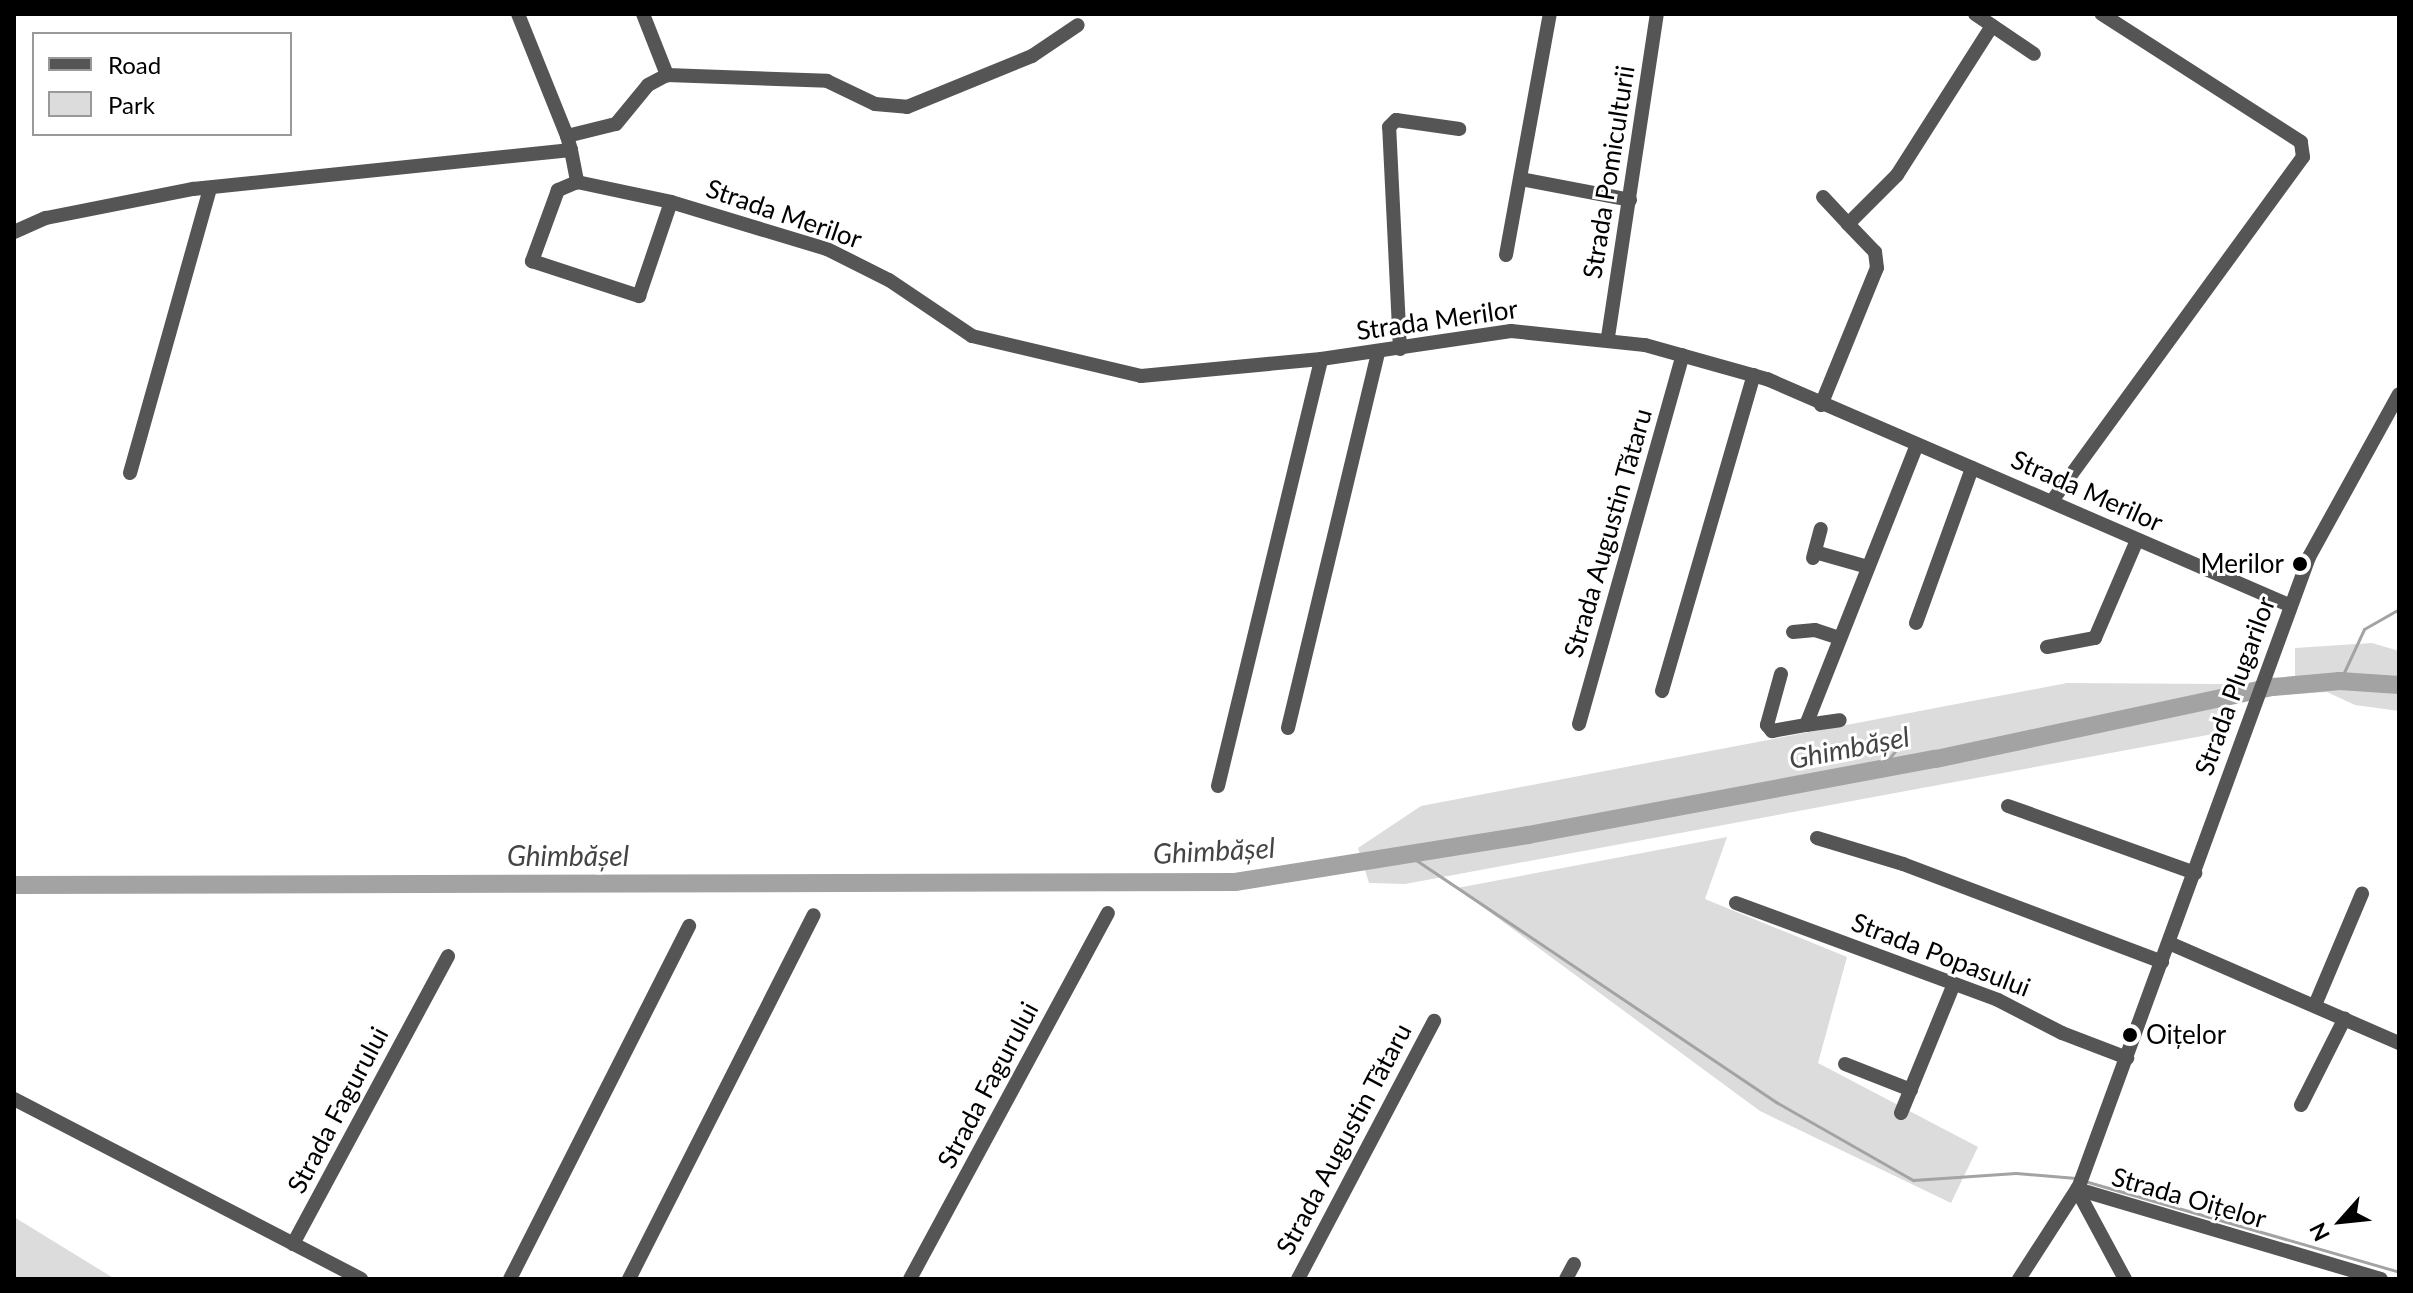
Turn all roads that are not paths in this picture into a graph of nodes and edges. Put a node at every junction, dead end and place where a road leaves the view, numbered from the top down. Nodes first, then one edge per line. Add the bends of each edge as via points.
1 (518, 14) edge
2 (643, 14) edge
3 (1550, 14) edge
4 (1657, 14) edge
5 (1975, 14) edge
6 (2102, 14) edge
7 (1078, 25) dead end
8 (1992, 26) junction
9 (2034, 54) dead end
10 (667, 75) junction
11 (1459, 129) dead end
12 (569, 143) junction
13 (1521, 179) junction
14 (577, 182) junction
15 (210, 188) junction
16 (1823, 197) dead end
17 (1630, 200) junction
18 (671, 202) junction
19 (1848, 224) junction
20 (14, 232) edge
21 (1506, 255) dead end
22 (1608, 337) junction
23 (1400, 349) junction
24 (1378, 352) junction
25 (1683, 355) junction
26 (1321, 359) junction
27 (1754, 375) junction
28 (2399, 394) edge
29 (1821, 405) junction
30 (1917, 445) junction
31 (1972, 468) junction
32 (130, 473) dead end
33 (2052, 501) junction
34 (1821, 529) dead end
35 (2137, 540) junction
36 (1868, 567) junction
37 (2289, 605) junction
38 (1916, 623) dead end
39 (1793, 632) dead end
40 (1840, 638) junction
41 (2047, 647) dead end
42 (1781, 674) dead end
43 (1662, 691) dead end
44 (1840, 720) dead end
45 (1579, 724) dead end
46 (1806, 725) junction
47 (1288, 728) dead end
48 (1218, 786) dead end
49 (2008, 806) dead end
50 (1817, 838) dead end
51 (2195, 873) junction
52 (2362, 894) dead end
53 (1736, 903) dead end
54 (1108, 913) dead end
55 (814, 915) dead end
56 (689, 926) dead end
57 (2169, 943) junction
58 (448, 956) dead end
59 (2162, 962) junction
60 (1954, 984) junction
61 (2315, 1005) junction
62 (2345, 1018) junction
63 (1434, 1021) dead end
64 (2399, 1043) edge
65 (2127, 1058) junction
66 (1845, 1064) dead end
67 (1911, 1090) junction
68 (14, 1099) edge
69 (2301, 1105) dead end
70 (1901, 1113) dead end
71 (2078, 1188) junction
72 (293, 1244) junction
73 (1574, 1264) dead end
74 (361, 1279) edge
75 (510, 1279) edge
76 (629, 1279) edge
77 (910, 1279) edge
78 (1298, 1279) edge
79 (1566, 1279) edge
80 (2019, 1279) edge
81 (2125, 1279) edge
82 (2381, 1279) edge

1 - 12 street
2 - 10 street
3 - 13 street
4 - 17 street, Strada Pomiculturii
5 - 8 street
6 - 33 street via 2301,142 2303,157
7 - 10 street via 1032,56 907,107 875,104 827,81
8 - 9 street
8 - 19 street via 1897,175
10 - 12 street via 648,85 616,124
11 - 23 street via 1396,120 1389,127
12 - 14 street
12 - 15 street
13 - 17 street
13 - 21 street
14 - 18 street, Strada Merilor
14 - 18 street, Strada Merilor via 558,190 530,259 639,296
15 - 20 street via 46,218
15 - 32 street
16 - 19 street
17 - 22 street, Strada Pomiculturii
18 - 26 street, Strada Merilor via 827,249 889,280 981,339 1150,377
19 - 29 street via 1875,252 1877,268
22 - 23 street, Strada Merilor via 1511,331
22 - 25 street, Strada Merilor
23 - 24 street, Strada Merilor
24 - 26 street, Strada Merilor
24 - 47 street
25 - 27 street, Strada Merilor
25 - 45 street, Strada Augustin Tătaru
26 - 48 street
27 - 29 street, Strada Merilor
27 - 43 street
28 - 37 street, Strada Plugarilor via 2334,508
29 - 30 street, Strada Merilor
30 - 31 street, Strada Merilor
30 - 36 street
31 - 33 street, Strada Merilor
31 - 38 street
33 - 35 street, Strada Merilor
34 - 36 street via 1814,555
35 - 37 street, Strada Merilor
35 - 41 street via 2095,638
36 - 40 street
37 - 51 street, Strada Plugarilor
39 - 40 street via 1815,630
40 - 46 street
42 - 46 street via 1768,729
44 - 46 street
49 - 51 street
50 - 59 street via 1903,864
51 - 57 street, Strada Plugarilor
52 - 61 street
53 - 60 street, Strada Popasului
54 - 77 street, Strada Fagurului
55 - 76 street
56 - 75 street
57 - 59 street, Strada Plugarilor
57 - 61 street
58 - 72 street, Strada Fagurului
59 - 65 street, Strada Plugarilor
60 - 65 street, Strada Popasului
60 - 67 street
61 - 62 street
62 - 64 street
62 - 69 street
63 - 78 street, Strada Augustin Tătaru
65 - 71 street, Strada Plugarilor
66 - 67 street
67 - 70 street
68 - 72 street
71 - 80 street, Strada Plugarilor
71 - 81 street
71 - 82 street, Strada Oițelor
72 - 74 street
73 - 79 street

